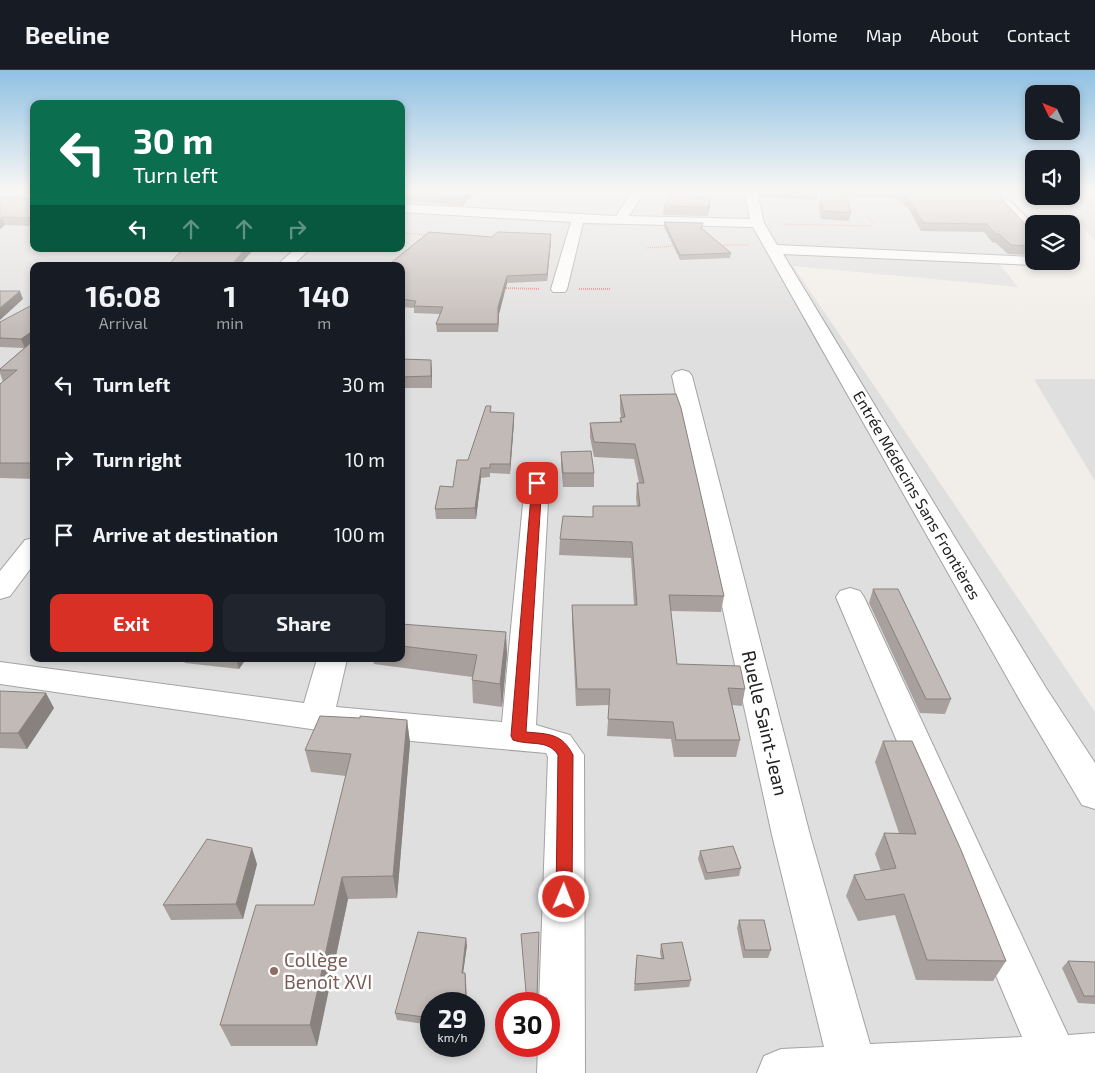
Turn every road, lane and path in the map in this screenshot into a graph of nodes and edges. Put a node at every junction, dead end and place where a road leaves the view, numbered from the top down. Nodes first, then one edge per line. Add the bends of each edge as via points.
1 (573, 239) edge
2 (766, 239) edge
3 (715, 245) edge
4 (683, 246) edge
5 (771, 247) junction
6 (646, 248) dead end
7 (299, 252) edge
8 (1025, 261) edge
9 (288, 262) edge
10 (495, 288) edge
11 (560, 289) junction
12 (611, 290) dead end
13 (682, 376) dead end
14 (537, 483) dead end
15 (30, 551) edge
16 (0, 590) edge
17 (850, 597) dead end
18 (331, 662) edge
19 (0, 673) edge
20 (317, 716) junction
21 (518, 736) junction
22 (1095, 794) edge
23 (1075, 1058) edge
24 (853, 1069) junction
25 (561, 1073) edge
26 (781, 1073) edge

1 - 11 street
2 - 5 street, Entrée Médecins Sans Frontières
3 - 5 path
4 - 6 path
5 - 8 street
5 - 22 street, Entrée Médecins Sans Frontières via 1034,696
7 - 9 street
10 - 11 path
11 - 12 path
13 - 24 street, Ruelle Saint-Jean via 791,835
14 - 21 street
15 - 16 street
17 - 23 street
18 - 20 street
19 - 20 street
20 - 21 street via 366,724
21 - 25 street via 558,744 566,755
23 - 24 street
24 - 26 street

